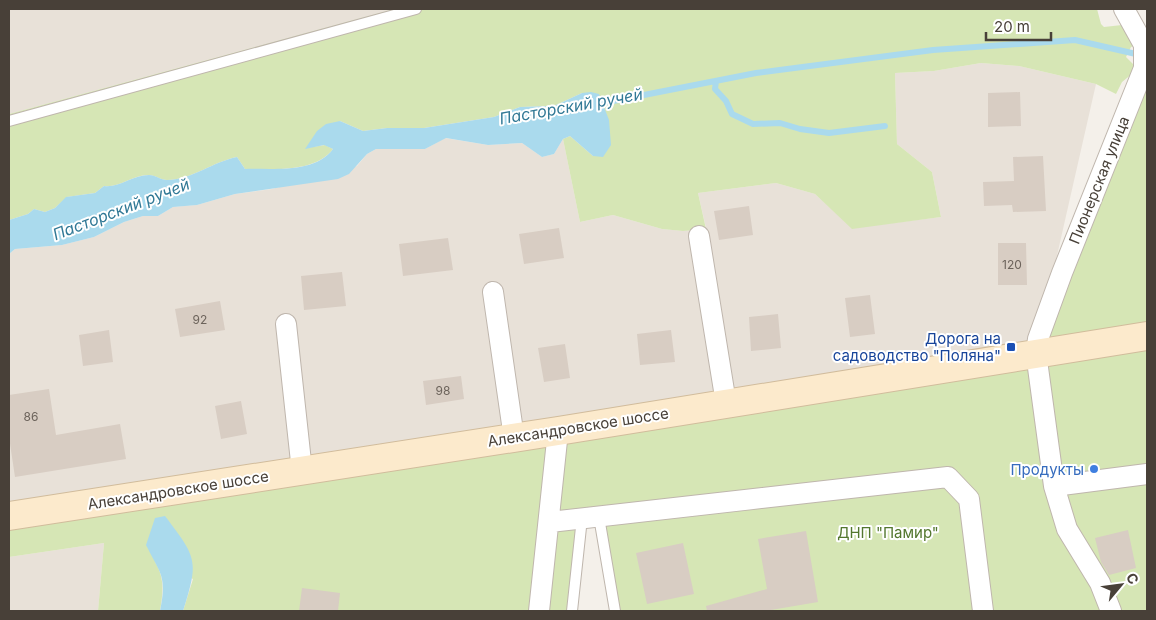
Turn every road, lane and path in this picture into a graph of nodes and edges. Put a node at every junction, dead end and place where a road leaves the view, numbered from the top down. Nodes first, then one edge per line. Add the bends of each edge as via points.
1 (416, 9) edge
2 (1124, 9) edge
3 (9, 121) edge
4 (698, 236) dead end
5 (493, 292) dead end
6 (286, 324) dead end
7 (1147, 336) edge
8 (1036, 353) junction
9 (726, 403) junction
10 (558, 431) junction
11 (514, 438) junction
12 (302, 471) junction
13 (1147, 474) edge
14 (1054, 486) junction
15 (9, 516) edge
16 (590, 518) junction
17 (550, 522) junction
18 (539, 611) edge
19 (572, 611) edge
20 (615, 611) edge
21 (983, 611) edge
22 (1111, 611) edge

1 - 3 lane
2 - 8 street, Пионерская улица via 1144,45 1144,68 1062,273
4 - 9 street
5 - 11 street
6 - 12 street
7 - 8 street, Александровское шоссе
8 - 9 street, Александровское шоссе
8 - 14 street
9 - 10 street, Александровское шоссе
10 - 11 street, Александровское шоссе
10 - 17 street
11 - 12 street, Александровское шоссе
12 - 15 street, Александровское шоссе
13 - 14 street
14 - 22 street via 1067,529 1100,582
16 - 17 street
16 - 19 lane
16 - 20 lane
16 - 21 street via 948,476 969,499
17 - 18 street

